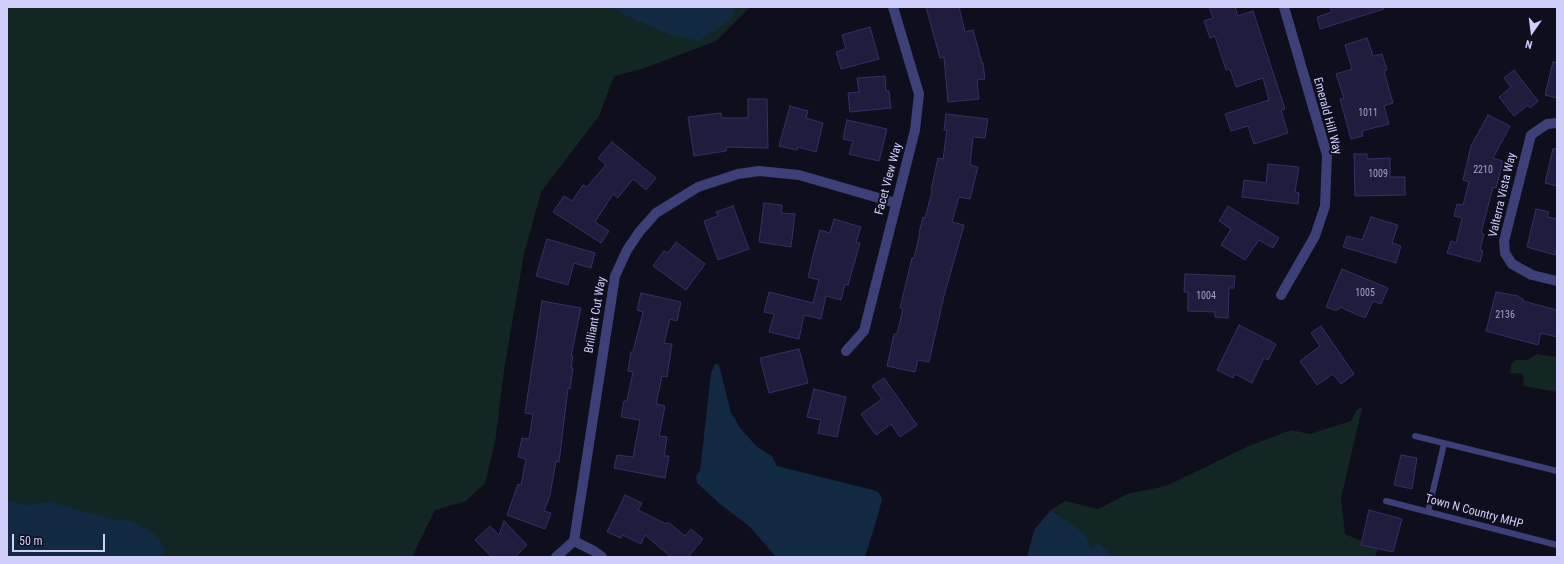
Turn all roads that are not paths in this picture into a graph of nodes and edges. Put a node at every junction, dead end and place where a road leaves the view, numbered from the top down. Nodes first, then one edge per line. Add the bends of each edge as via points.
1 (893, 7) edge
2 (1284, 7) edge
3 (1557, 123) edge
4 (896, 203) junction
5 (1557, 280) edge
6 (1281, 295) dead end
7 (846, 351) dead end
8 (1415, 436) dead end
9 (1444, 444) junction
10 (1557, 471) edge
11 (1386, 501) dead end
12 (1428, 512) junction
13 (574, 541) junction
14 (1557, 545) edge
15 (556, 557) edge
16 (602, 557) edge

1 - 4 street, Facet View Way via 919,94 915,130
2 - 6 street, Emerald Hill Way via 1326,155 1325,206 1315,236
3 - 5 street, Valterra Vista Way via 1547,124 1531,135 1504,241 1505,253 1512,264 1532,275
4 - 7 street, Facet View Way via 864,331
4 - 13 street, Brilliant Cut Way via 799,176 760,171 738,174 698,186 656,213 627,250 615,276
8 - 9 lane
9 - 10 lane
9 - 12 lane
11 - 12 lane, Town N Country MHP
12 - 14 lane, Town N Country MHP
13 - 15 street
13 - 16 street

